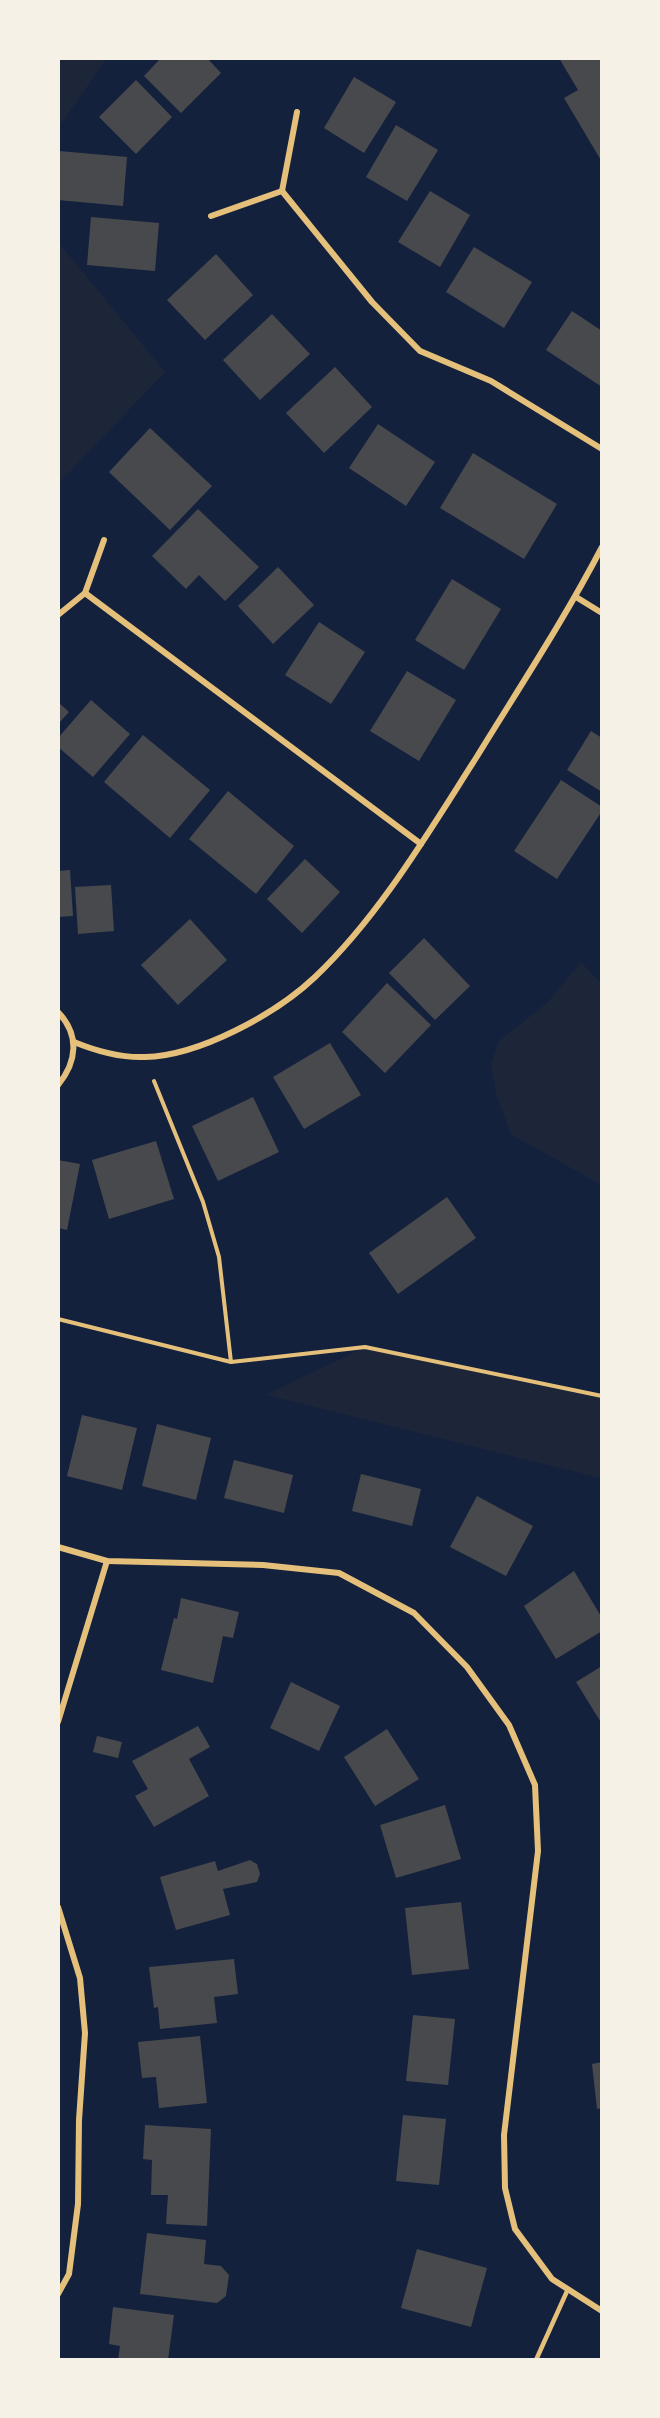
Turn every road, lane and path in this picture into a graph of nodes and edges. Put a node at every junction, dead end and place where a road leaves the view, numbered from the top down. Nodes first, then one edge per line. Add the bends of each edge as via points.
1 (297, 112) dead end
2 (282, 191) junction
3 (211, 216) dead end
4 (602, 449) edge
5 (104, 540) dead end
6 (602, 547) edge
7 (84, 593) junction
8 (576, 597) junction
9 (602, 612) edge
10 (58, 615) edge
11 (421, 844) junction
12 (58, 1012) edge
13 (74, 1042) junction
14 (145, 1057) junction
15 (58, 1085) edge
16 (58, 1319) edge
17 (231, 1362) junction
18 (602, 1396) edge
19 (58, 1548) edge
20 (107, 1561) junction
21 (58, 1722) edge
22 (58, 1907) edge
23 (568, 2289) junction
24 (58, 2294) edge
25 (602, 2311) edge
26 (536, 2360) edge

1 - 2 street
2 - 3 street
2 - 4 street via 372,302 420,351 491,381
5 - 7 street
6 - 8 street
7 - 10 street
7 - 11 street
8 - 9 street
8 - 11 street
11 - 14 street via 387,892 314,979 230,1034 192,1049
12 - 13 street via 70,1027
13 - 14 street via 98,1052
13 - 15 street via 74,1058
14 - 17 path via 203,1202 219,1257
16 - 17 path
17 - 18 path via 365,1347
19 - 20 street
20 - 21 street
20 - 23 street via 263,1565 339,1573 414,1613 467,1667 509,1725 535,1785 538,1851 504,2135 505,2188 515,2229 552,2279
22 - 24 street via 80,1978 85,2033 78,2204 69,2274
23 - 25 street
23 - 26 lane

